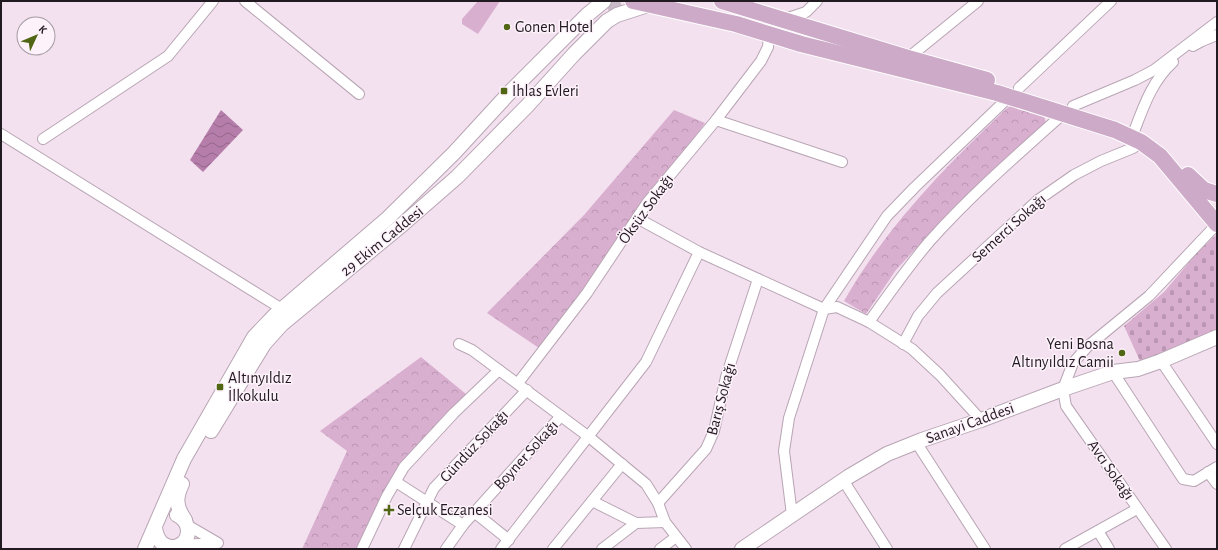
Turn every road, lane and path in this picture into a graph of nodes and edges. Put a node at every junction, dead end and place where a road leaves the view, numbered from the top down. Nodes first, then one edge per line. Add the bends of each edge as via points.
1 (213, 1) edge
2 (245, 1) edge
3 (586, 1) edge
4 (817, 1) edge
5 (978, 1) edge
6 (1111, 1) edge
7 (730, 2) edge
8 (641, 3) edge
9 (606, 5) edge
10 (587, 15) junction
11 (805, 19) junction
12 (1217, 22) edge
13 (768, 34) junction
14 (1217, 35) edge
15 (908, 58) junction
16 (1014, 93) junction
17 (359, 94) dead end
18 (1068, 110) junction
19 (716, 120) junction
20 (1, 134) edge
21 (1138, 136) junction
22 (43, 139) dead end
23 (482, 152) junction
24 (842, 162) dead end
25 (1217, 194) edge
26 (1217, 215) edge
27 (637, 218) junction
28 (1217, 224) edge
29 (699, 252) junction
30 (758, 279) junction
31 (282, 309) junction
32 (824, 309) junction
33 (869, 322) junction
34 (1217, 337) edge
35 (459, 344) dead end
36 (902, 344) junction
37 (1161, 361) junction
38 (499, 370) junction
39 (1113, 372) junction
40 (518, 383) junction
41 (1063, 389) junction
42 (527, 390) junction
43 (561, 416) junction
44 (981, 420) junction
45 (589, 437) junction
46 (916, 442) junction
47 (1217, 444) edge
48 (622, 464) junction
49 (1217, 467) edge
50 (1208, 472) junction
51 (843, 480) junction
52 (396, 482) junction
53 (1217, 484) edge
54 (592, 501) junction
55 (427, 502) junction
56 (658, 503) junction
57 (1138, 509) junction
58 (474, 512) junction
59 (792, 515) junction
60 (665, 522) junction
61 (186, 523) junction
62 (636, 523) junction
63 (157, 524) junction
64 (463, 525) junction
65 (1098, 531) junction
66 (676, 538) junction
67 (509, 540) junction
68 (218, 543) junction
69 (175, 547) edge
70 (145, 549) edge
71 (227, 549) edge
72 (362, 549) edge
73 (404, 549) edge
74 (446, 549) edge
75 (501, 549) edge
76 (553, 549) edge
77 (602, 549) edge
78 (660, 549) edge
79 (686, 549) edge
80 (742, 549) edge
81 (887, 549) edge
82 (985, 549) edge
83 (1065, 549) edge
84 (1109, 549) edge
85 (1166, 549) edge

1 - 22 street via 168,56
2 - 17 street
3 - 10 main road
4 - 11 street
5 - 15 street
6 - 16 street
7 - 11 main road via 783,19
8 - 13 main road via 736,24
8 - 23 main road, 29 Ekim Caddesi via 607,21
9 - 10 main road, 29 Ekim Caddesi
9 - 23 main road via 561,55
10 - 31 main road, 29 Ekim Caddesi via 385,221
11 - 15 main road
12 - 18 street via 1154,70
13 - 16 main road
13 - 19 street, Öksüz Sokağı via 768,47 761,61
14 - 21 street via 1202,40 1163,72 1155,84
15 - 16 main road
16 - 18 main road
16 - 32 street via 887,216
18 - 21 main road via 1115,130
18 - 33 street via 984,186 930,242 896,283
19 - 24 street
19 - 27 street, Öksüz Sokağı
20 - 31 street
21 - 25 main road via 1154,139 1204,190
21 - 28 main road via 1160,156
21 - 36 street, Semerci Sokağı via 1133,148 1074,175 1038,200 937,293 918,316
23 - 61 main road, 29 Ekim Caddesi via 435,197 282,324 264,344 179,490 177,505
26 - 28 main road
27 - 29 street
27 - 40 street, Öksüz Sokağı via 587,293
28 - 41 street via 1148,296 1088,346 1073,363
29 - 30 street
29 - 45 street via 646,362
30 - 32 street
30 - 56 street, Barış Sokağı via 726,377 714,431 706,449
31 - 63 main road, 29 Ekim Caddesi via 254,337 234,370 184,459
32 - 33 street via 837,307
32 - 59 street via 789,418 784,451
33 - 36 street
34 - 37 main road, Sanayi Caddesi
35 - 38 street via 472,350
36 - 44 street via 912,349 940,375
37 - 39 main road, Sanayi Caddesi via 1138,369
37 - 47 street
38 - 40 street
38 - 52 street via 454,413 404,467
39 - 41 main road, Sanayi Caddesi
39 - 50 street via 1183,478 1194,481
40 - 42 street
41 - 44 main road, Sanayi Caddesi
41 - 57 street, Avcı Sokağı via 1066,406
42 - 43 street
42 - 55 street, Gündüz Sokağı via 434,488
43 - 45 street
43 - 58 street, Boyner Sokağı
44 - 46 main road, Sanayi Caddesi
45 - 48 street
45 - 67 street
46 - 51 main road, Sanayi Caddesi via 887,454
46 - 82 street
48 - 54 street
48 - 56 street via 646,484
49 - 50 street
50 - 53 street
51 - 59 main road, Sanayi Caddesi
51 - 81 street
52 - 55 street
52 - 72 street
54 - 62 street
54 - 76 street
55 - 64 street
55 - 73 street, Gündüz Sokağı
56 - 60 street
57 - 65 street
57 - 85 street, Avcı Sokağı
58 - 64 street, Boyner Sokağı
58 - 67 street
59 - 80 main road, Sanayi Caddesi
60 - 62 street
60 - 66 street
61 - 63 main road via 180,517 170,515
61 - 68 street
61 - 69 main road via 187,537
62 - 77 street
63 - 69 main road via 161,542
63 - 70 main road, 29 Ekim Caddesi
64 - 74 street, Boyner Sokağı
65 - 83 street
65 - 84 street
66 - 78 street
66 - 79 street
67 - 75 street
68 - 69 street
68 - 71 street

